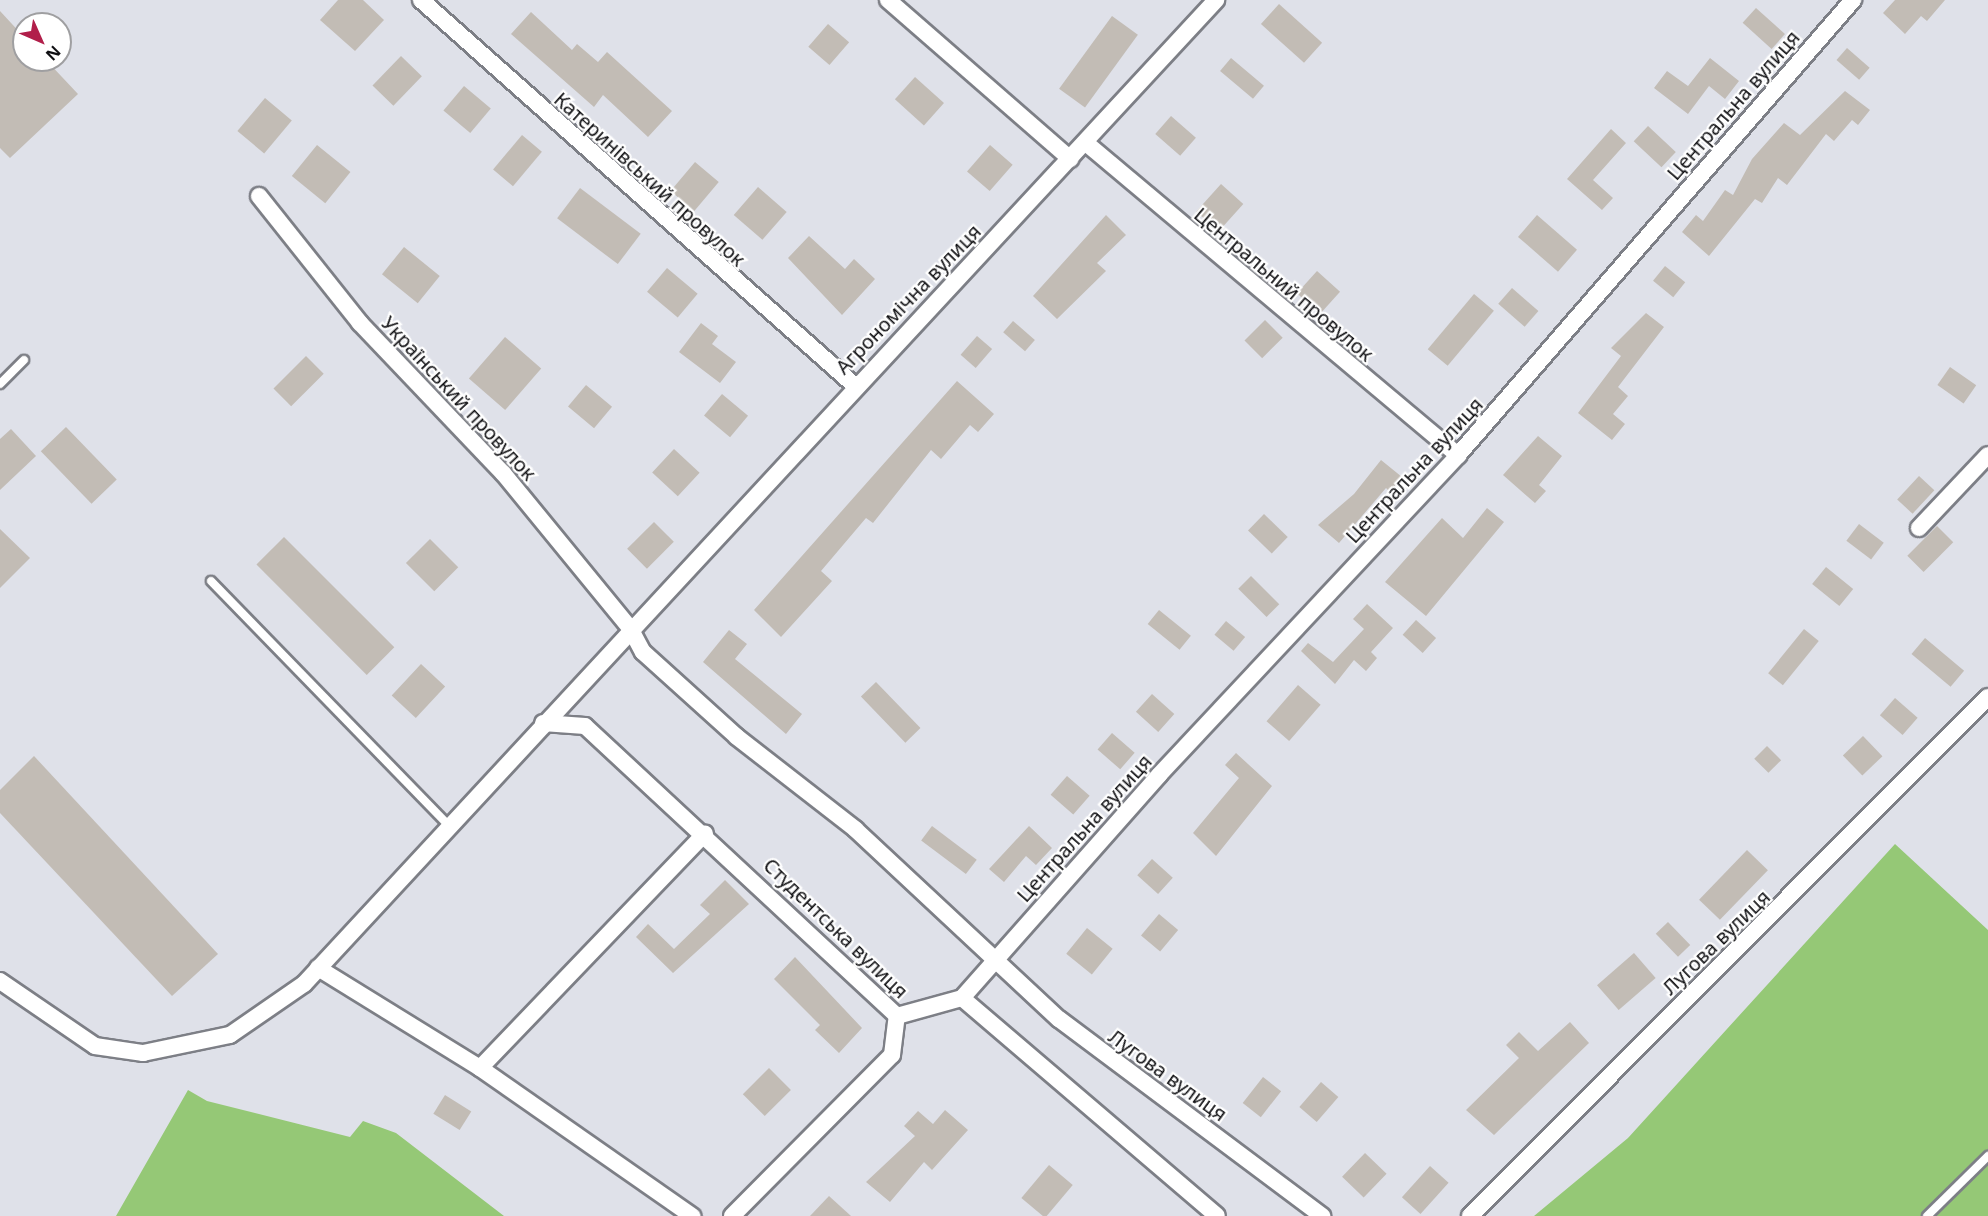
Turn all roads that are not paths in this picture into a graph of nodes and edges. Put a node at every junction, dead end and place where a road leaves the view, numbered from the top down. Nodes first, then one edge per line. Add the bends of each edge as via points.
1 (421, 0) edge
2 (888, 0) edge
3 (1216, 0) edge
4 (1853, 0) edge
5 (1086, 143) junction
6 (1070, 159) junction
7 (259, 195) dead end
8 (24, 360) dead end
9 (0, 384) edge
10 (854, 385) junction
11 (1458, 455) junction
12 (1988, 455) edge
13 (1919, 528) dead end
14 (211, 581) dead end
15 (630, 628) junction
16 (1988, 697) edge
17 (543, 723) junction
18 (447, 824) junction
19 (705, 832) junction
20 (994, 960) junction
21 (318, 968) junction
22 (0, 981) edge
23 (962, 998) junction
24 (897, 1016) junction
25 (480, 1068) junction
26 (1988, 1156) edge
27 (692, 1216) edge
28 (732, 1216) edge
29 (1217, 1216) edge
30 (1322, 1216) edge
31 (1470, 1216) edge
32 (1927, 1216) edge

1 - 10 street, Катеринівський провулок
2 - 6 street
3 - 5 street, Агрономічна вулиця
4 - 11 street, Центральна вулиця
5 - 6 street, Агрономічна вулиця
5 - 11 street, Центральний провулок
6 - 10 street, Агрономічна вулиця
7 - 15 street, Український провулок via 360,323 503,473
8 - 9 lane
10 - 15 street, Агрономічна вулиця
11 - 20 street, Центральна вулиця
12 - 13 street
14 - 18 lane
15 - 17 street, Агрономічна вулиця
15 - 20 street, Український провулок via 643,652 660,668 737,737 855,829
16 - 31 street, Лугова вулиця
17 - 18 street, Агрономічна вулиця
17 - 19 street, Студентська вулиця via 585,726
18 - 21 street, Агрономічна вулиця
19 - 24 street, Студентська вулиця
19 - 25 street
20 - 23 street, Центральна вулиця
20 - 30 street, Лугова вулиця via 1124,1071
21 - 22 street, Агрономічна вулиця via 270,1011 230,1035 143,1053 95,1046
21 - 25 street
23 - 24 street, Студентська вулиця
23 - 29 street
24 - 28 street via 892,1055
25 - 27 street
26 - 32 lane

